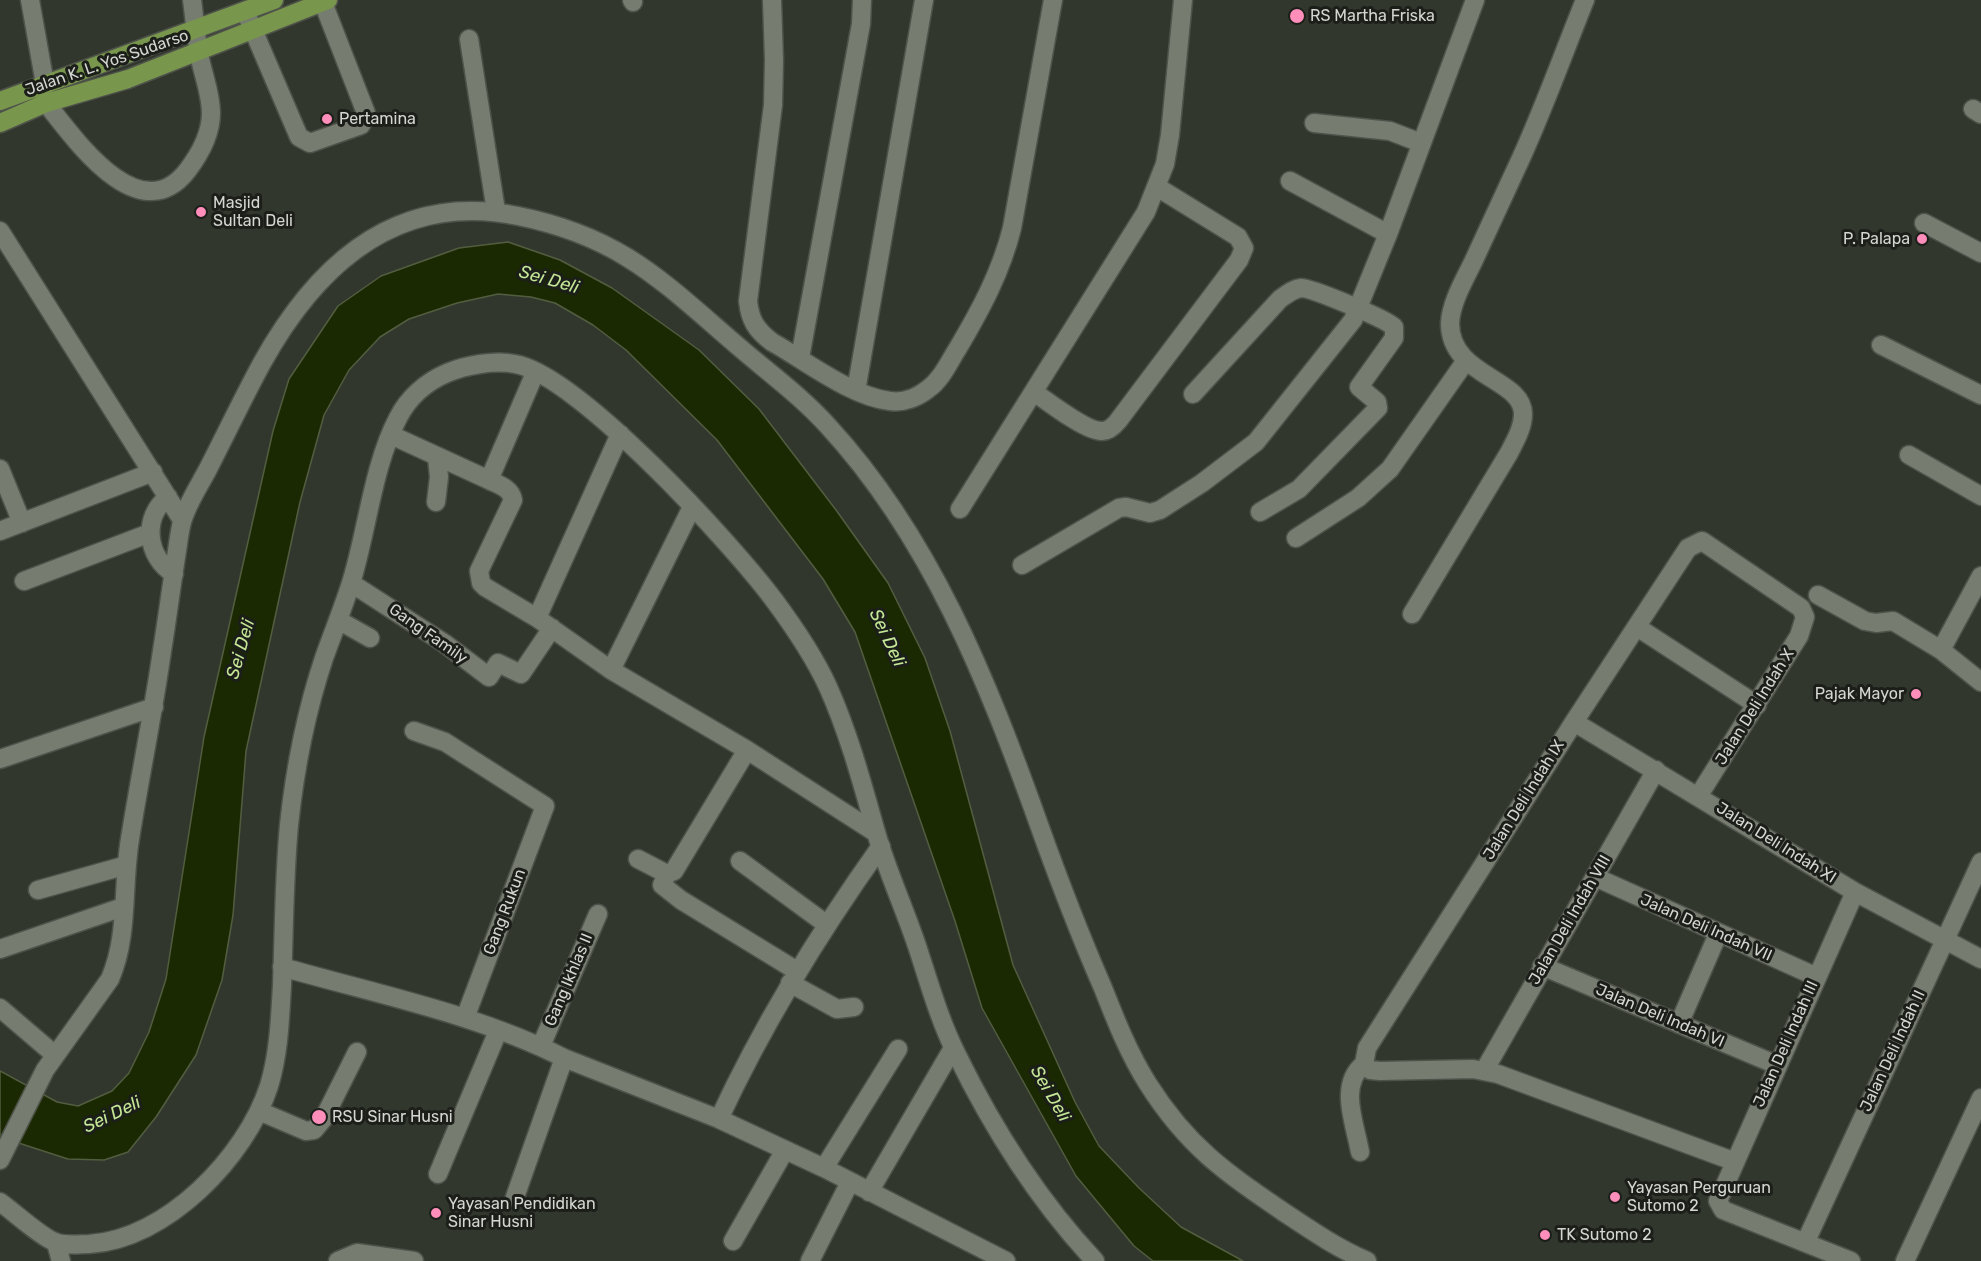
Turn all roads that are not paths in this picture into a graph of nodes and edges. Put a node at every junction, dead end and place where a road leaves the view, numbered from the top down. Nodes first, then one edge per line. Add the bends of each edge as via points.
1 (30, 0) edge
2 (192, 0) edge
3 (271, 0) edge
4 (772, 0) edge
5 (862, 0) edge
6 (924, 0) edge
7 (1053, 0) edge
8 (1183, 0) edge
9 (1475, 0) edge
10 (1585, 0) edge
11 (324, 1) edge
12 (245, 11) junction
13 (251, 29) junction
14 (196, 30) junction
15 (469, 39) dead end
16 (199, 51) junction
17 (45, 84) junction
18 (0, 100) edge
19 (46, 103) junction
20 (0, 123) edge
21 (1314, 123) dead end
22 (1421, 143) junction
23 (1290, 181) dead end
24 (1157, 188) junction
25 (496, 211) junction
26 (1924, 223) dead end
27 (0, 231) edge
28 (1388, 234) junction
29 (1981, 253) edge
30 (1357, 310) junction
31 (1881, 345) dead end
32 (800, 358) junction
33 (1465, 362) junction
34 (535, 373) junction
35 (856, 391) junction
36 (1034, 392) junction
37 (1193, 394) dead end
38 (1981, 395) edge
39 (620, 434) junction
40 (391, 435) junction
41 (1910, 455) dead end
42 (437, 458) junction
43 (0, 470) edge
44 (153, 472) junction
45 (489, 480) junction
46 (1981, 496) edge
47 (168, 497) junction
48 (436, 502) dead end
49 (692, 507) junction
50 (960, 509) dead end
51 (1260, 512) dead end
52 (182, 520) junction
53 (22, 522) junction
54 (0, 531) edge
55 (150, 533) junction
56 (1296, 538) dead end
57 (1692, 544) joint
58 (1022, 565) dead end
59 (174, 574) junction
60 (1981, 576) edge
61 (24, 581) dead end
62 (351, 583) junction
63 (1818, 595) dead end
64 (1412, 614) dead end
65 (338, 620) junction
66 (545, 623) junction
67 (1636, 627) junction
68 (370, 638) dead end
69 (1941, 651) junction
70 (611, 670) junction
71 (1981, 682) edge
72 (1757, 705) junction
73 (154, 707) junction
74 (1574, 722) junction
75 (414, 731) dead end
76 (747, 750) junction
77 (0, 759) edge
78 (1656, 770) junction
79 (1699, 795) junction
80 (879, 840) junction
81 (638, 859) dead end
82 (740, 861) dead end
83 (1981, 862) edge
84 (127, 865) junction
85 (667, 874) junction
86 (1595, 877) junction
87 (38, 890) dead end
88 (1855, 892) junction
89 (123, 907) junction
90 (598, 914) dead end
91 (826, 924) junction
92 (1718, 934) junction
93 (1943, 940) junction
94 (0, 949) edge
95 (1981, 959) edge
96 (1542, 966) junction
97 (282, 967) junction
98 (794, 977) junction
99 (1817, 977) junction
100 (0, 1008) edge
101 (854, 1008) dead end
102 (465, 1018) junction
103 (1679, 1024) junction
104 (498, 1031) junction
105 (541, 1046) junction
106 (953, 1048) junction
107 (898, 1049) dead end
108 (357, 1052) dead end
109 (564, 1058) junction
110 (1364, 1061) junction
111 (50, 1063) junction
112 (1778, 1065) junction
113 (1484, 1071) junction
114 (1981, 1098) edge
115 (259, 1111) junction
116 (719, 1119) junction
117 (785, 1150) junction
118 (1360, 1152) dead end
119 (0, 1160) edge
120 (1734, 1161) junction
121 (824, 1168) junction
122 (438, 1174) dead end
123 (850, 1182) junction
124 (869, 1192) junction
125 (515, 1197) dead end
126 (0, 1202) edge
127 (733, 1241) dead end
128 (1806, 1241) junction
129 (56, 1243) junction
130 (61, 1261) edge
131 (338, 1261) edge
132 (414, 1261) edge
133 (810, 1261) edge
134 (1006, 1261) edge
135 (1095, 1261) edge
136 (1367, 1261) edge
137 (1851, 1261) edge
138 (1905, 1261) edge

1 - 17 street
2 - 14 street
3 - 12 highway, Jalan K. L. Yos Sudarso
4 - 32 street via 773,105 749,311 761,334
5 - 32 street via 861,24
6 - 35 street
7 - 35 street via 1012,228 991,291 930,388 907,400 893,402
8 - 24 street via 1170,135
9 - 22 street
10 - 33 street via 1523,154 1453,308 1452,338
11 - 13 highway, Jalan K. L. Yos Sudarso
11 - 13 street via 365,106 361,125 310,143 302,140
12 - 13 street
12 - 14 highway, Jalan K. L. Yos Sudarso
13 - 16 highway, Jalan K. L. Yos Sudarso
14 - 16 street
14 - 17 highway, Jalan K. L. Yos Sudarso
15 - 25 street
16 - 19 highway, Jalan K. L. Yos Sudarso via 128,79
16 - 19 street via 211,112 208,134 182,177 165,189 135,188 108,174
17 - 18 highway, Jalan K. L. Yos Sudarso
19 - 20 highway, Jalan K. L. Yos Sudarso
21 - 22 street via 1361,126
22 - 28 street
23 - 28 street
24 - 36 street via 1118,260
24 - 36 street via 1238,237 1244,248 1239,260 1118,421 1107,430 1090,428
25 - 52 street via 442,213 401,222 333,265 294,309 262,362
25 - 136 street via 587,236 641,265 680,294 831,428 896,510 961,624 1064,896 1132,1058 1152,1090 1188,1137 1223,1170 1337,1248
26 - 29 street
27 - 44 street
28 - 30 street
30 - 37 street via 1313,290 1294,290 1281,299
30 - 51 street via 1384,319 1394,327 1394,338 1359,387 1377,402 1378,408 1299,489
30 - 58 street via 1318,366 1256,442 1160,510 1150,513 1119,508
31 - 38 street
32 - 35 street
33 - 56 street via 1390,469 1358,498
33 - 64 street via 1506,388 1518,401 1523,416 1509,453
34 - 39 street via 551,380
34 - 40 street via 516,364 477,365 446,373 416,392 399,415
34 - 45 street
36 - 50 street
39 - 49 street
39 - 66 street
40 - 42 street
40 - 62 street
41 - 46 street
42 - 45 street
42 - 48 street
43 - 53 street
44 - 47 street
44 - 53 street
45 - 66 street via 506,489 513,500 479,571 481,583
47 - 52 street
47 - 55 street via 155,510
49 - 70 street
49 - 80 street via 772,596 827,683
52 - 59 street
53 - 54 street
55 - 59 street via 160,564
55 - 61 street
57 - 67 street, Jalan Deli Indah IX
57 - 72 street, Jalan Deli Indah X via 1711,544 1801,608 1805,617 1799,636
59 - 73 street
60 - 69 street
62 - 65 street
62 - 66 street, Gang Family via 489,677 498,663 521,674
63 - 69 street via 1865,621 1893,621
65 - 68 street
65 - 97 street via 300,745 289,828
66 - 70 street
67 - 72 street
67 - 74 street, Jalan Deli Indah IX
69 - 71 street
70 - 76 street
72 - 79 street, Jalan Deli Indah X
73 - 77 street
73 - 84 street
74 - 78 street, Jalan Deli Indah XI
74 - 110 street, Jalan Deli Indah IX via 1367,1048
75 - 102 street, Gang Rukun via 438,738 545,806
76 - 80 street
76 - 85 street via 674,872
78 - 79 street, Jalan Deli Indah XI
78 - 86 street, Jalan Deli Indah VIII
79 - 88 street, Jalan Deli Indah XI
80 - 91 street
80 - 106 street
81 - 85 street
82 - 91 street
83 - 93 street, Jalan Deli Indah II
84 - 87 street
84 - 89 street
85 - 98 street via 663,885 681,900
86 - 92 street, Jalan Deli Indah VII
86 - 96 street, Jalan Deli Indah VIII
88 - 93 street, Jalan Deli Indah XI
88 - 99 street, Jalan Deli Indah III
89 - 94 street
89 - 111 street via 120,950 110,979
90 - 105 street, Gang Ikhlas II
91 - 98 street
92 - 99 street, Jalan Deli Indah VII
92 - 103 street
93 - 95 street, Jalan Deli Indah XI
93 - 128 street, Jalan Deli Indah II
96 - 103 street, Jalan Deli Indah VI
96 - 113 street, Jalan Deli Indah VIII
97 - 102 street
97 - 115 street via 279,1040
98 - 101 street via 837,1008
98 - 116 street via 746,1060
99 - 112 street, Jalan Deli Indah III
100 - 111 street
102 - 104 street
103 - 112 street, Jalan Deli Indah VI
104 - 105 street
104 - 122 street
105 - 109 street
106 - 124 street
106 - 135 street via 1013,1157 1064,1228
107 - 121 street
108 - 115 street via 314,1130 306,1131
109 - 116 street
109 - 125 street
110 - 113 street via 1370,1070 1380,1071
110 - 118 street, Jalan Deli Indah IX via 1354,1072 1349,1088
111 - 119 street
112 - 120 street, Jalan Deli Indah III
113 - 120 street
114 - 138 street
115 - 129 street via 237,1149 199,1190 164,1218 107,1243
116 - 117 street
117 - 121 street
117 - 127 street
120 - 128 street, Jalan Deli Indah III via 1718,1197 1718,1206
121 - 123 street
123 - 124 street
123 - 133 street
124 - 134 street
126 - 129 street
128 - 137 street
129 - 130 street
131 - 132 street via 357,1253

